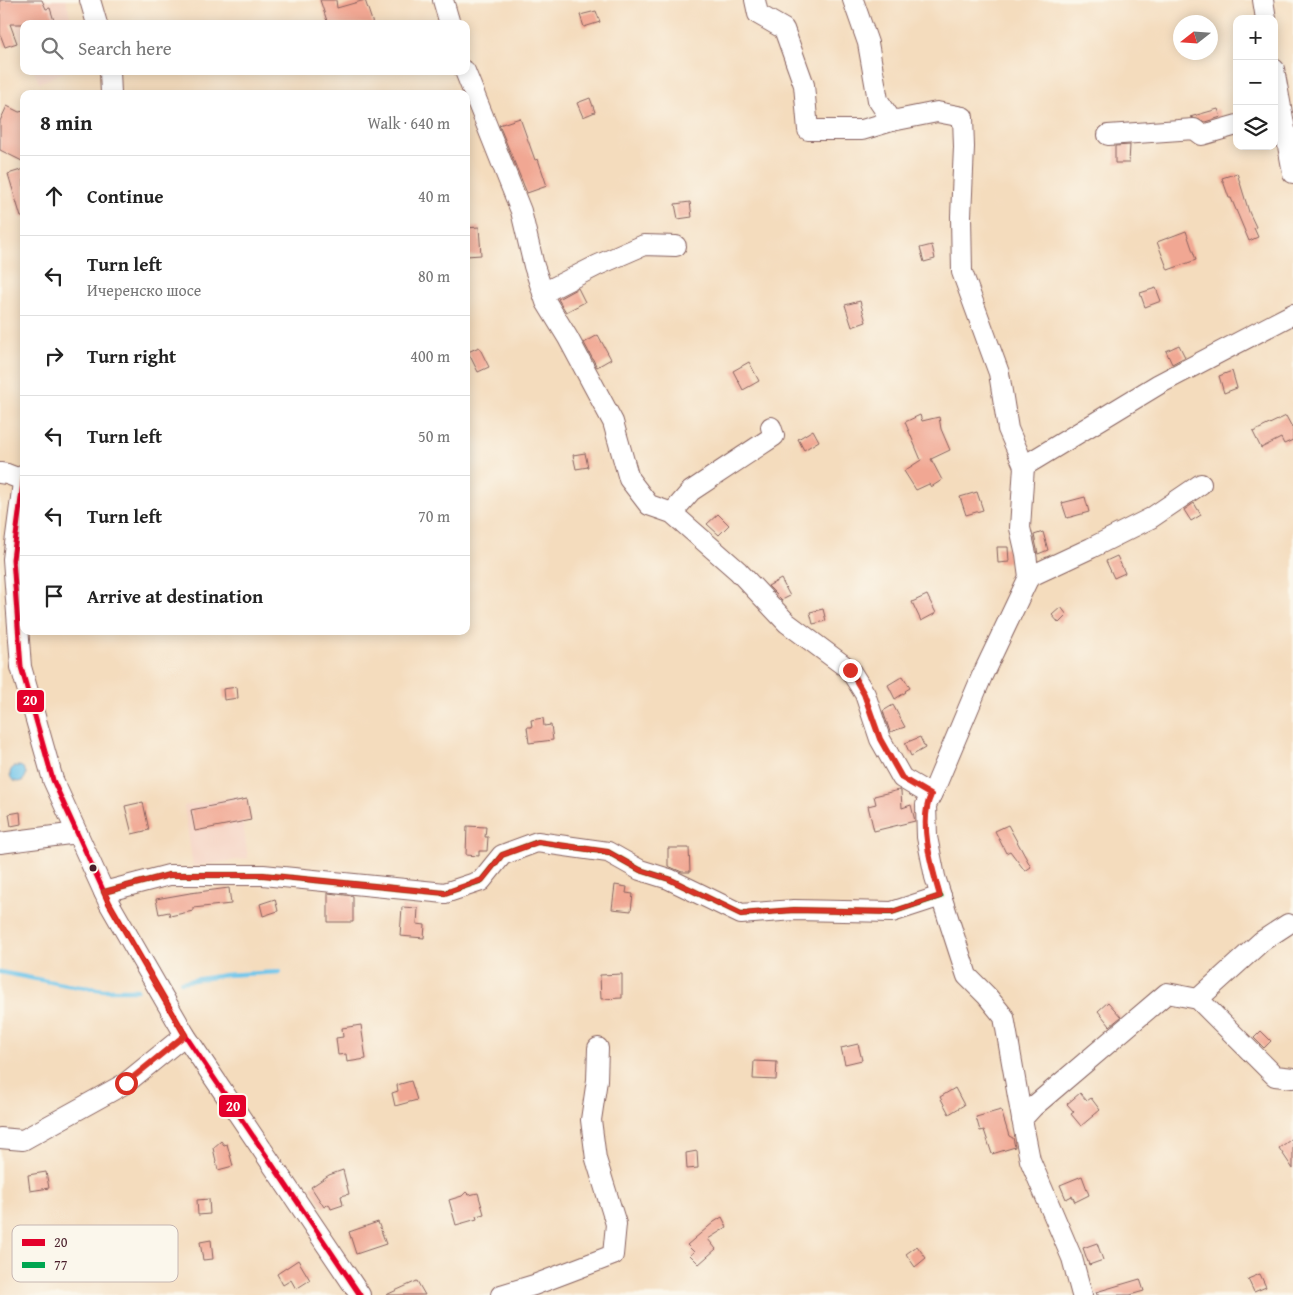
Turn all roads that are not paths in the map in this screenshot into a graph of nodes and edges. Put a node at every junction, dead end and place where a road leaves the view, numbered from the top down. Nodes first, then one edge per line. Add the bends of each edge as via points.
1 (90, 0) edge
2 (443, 0) edge
3 (755, 0) edge
4 (853, 0) edge
5 (1263, 0) edge
6 (1265, 15) edge
7 (96, 20) edge
8 (449, 20) edge
9 (110, 75) edge
10 (467, 75) edge
11 (111, 90) edge
12 (1278, 113) edge
13 (892, 121) junction
14 (1233, 126) edge
15 (1108, 135) dead end
16 (1293, 173) edge
17 (676, 246) dead end
18 (543, 293) junction
19 (1293, 314) edge
20 (770, 427) dead end
21 (1024, 466) junction
22 (0, 473) edge
23 (20, 477) edge
24 (1201, 484) dead end
25 (20, 502) edge
26 (672, 513) junction
27 (1029, 577) junction
28 (931, 795) junction
29 (76, 834) junction
30 (0, 843) edge
31 (104, 892) junction
32 (940, 896) junction
33 (1288, 924) dead end
34 (1198, 999) junction
35 (185, 1035) junction
36 (598, 1048) dead end
37 (1284, 1077) edge
38 (1293, 1094) edge
39 (1022, 1119) junction
40 (0, 1138) edge
41 (360, 1295) edge
42 (501, 1295) edge
43 (1082, 1295) edge

1 - 7 street
2 - 8 street
3 - 13 street via 758,14 784,29 804,85 808,130 862,130
4 - 13 street via 868,43 878,100
5 - 6 street
9 - 11 street
10 - 18 street via 521,211
12 - 16 street
13 - 21 street via 937,112 963,117 962,272 999,373 1008,429
14 - 15 street via 1202,135 1194,129
17 - 18 street via 644,245
18 - 26 street via 613,422 629,479 649,505
19 - 21 street via 1160,384
20 - 26 street via 774,436 691,491
21 - 27 street via 1020,528
22 - 23 street
24 - 27 street via 1151,518
25 - 29 street via 13,559 21,667 53,780
26 - 28 street via 738,571 787,622 850,670 864,694 880,739 902,778
27 - 28 street
28 - 32 street via 926,805 927,837
29 - 30 street
29 - 31 street
31 - 32 street via 169,875 263,875 445,893 482,880 502,855 538,842 608,852 640,870 669,879 741,914 794,910 892,912
31 - 35 street
32 - 39 street via 967,976 1004,1018
33 - 34 street via 1262,941
34 - 37 street
34 - 39 street via 1167,993
35 - 40 street via 118,1088 22,1140
35 - 41 street
36 - 42 street via 591,1120 596,1159 616,1224 613,1255
37 - 38 street
39 - 43 street via 1030,1160 1072,1258

